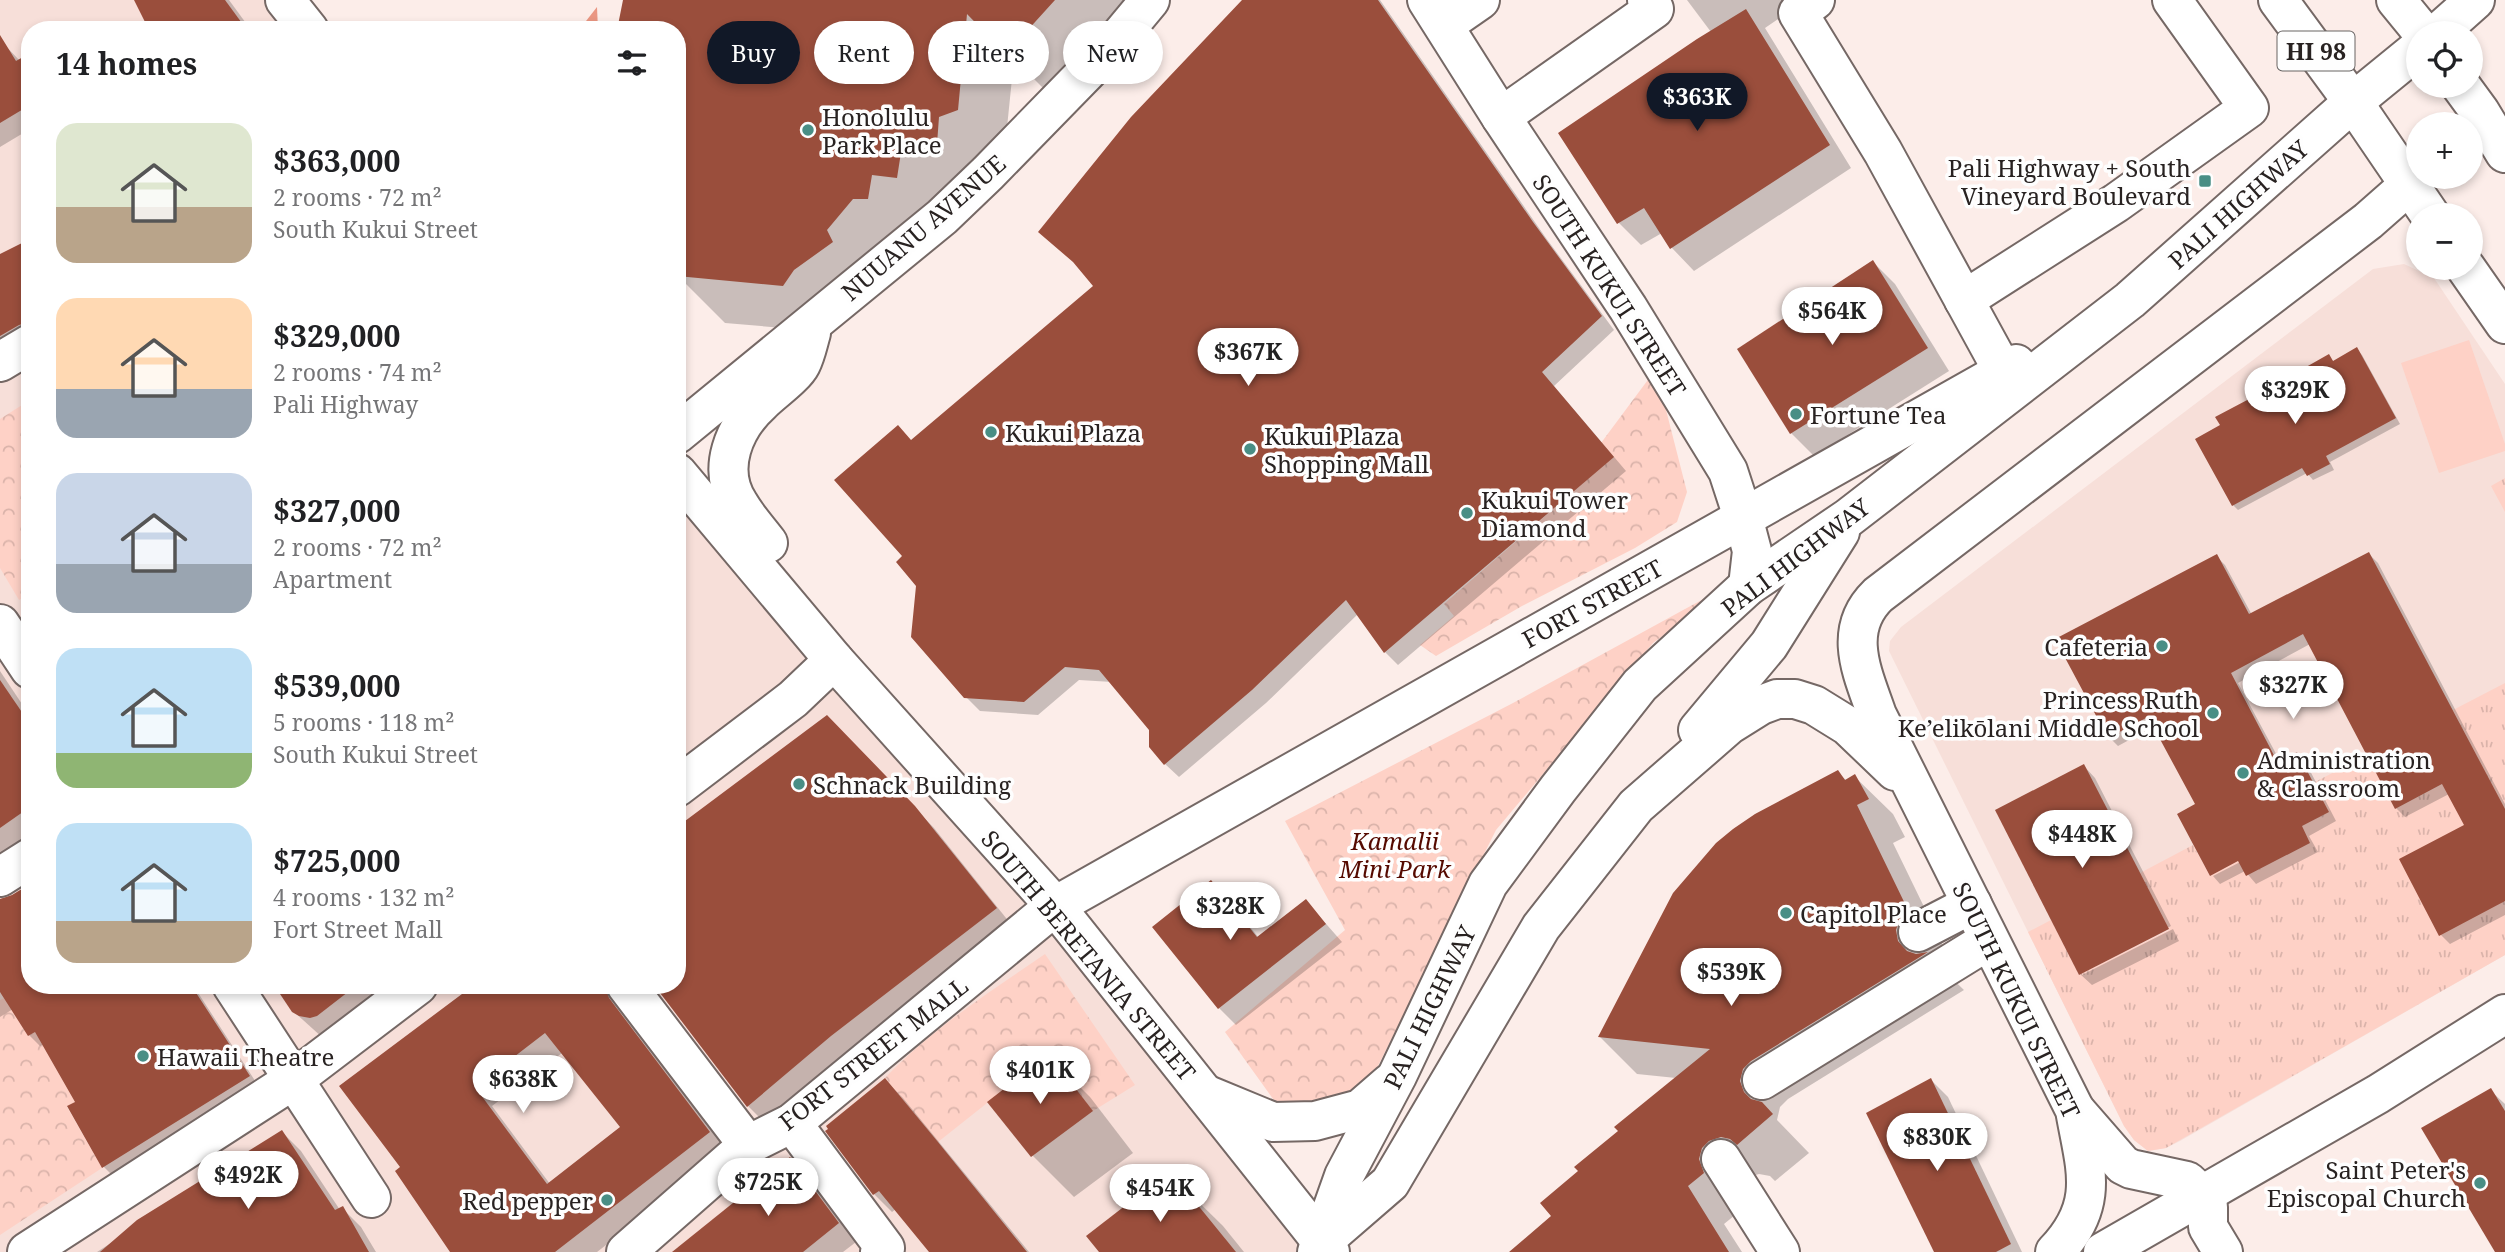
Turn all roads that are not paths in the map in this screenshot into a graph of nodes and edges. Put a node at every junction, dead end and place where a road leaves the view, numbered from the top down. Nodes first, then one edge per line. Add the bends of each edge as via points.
1 (285, 0) edge
2 (1150, 0) edge
3 (1480, 0) edge
4 (1647, 0) edge
5 (1815, 0) edge
6 (2172, 0) edge
7 (2278, 0) edge
8 (2396, 0) edge
9 (2475, 0) edge
10 (1436, 13) edge
11 (302, 21) edge
12 (2413, 21) edge
13 (2451, 21) edge
14 (2406, 59) edge
15 (2353, 102) junction
16 (2479, 103) edge
17 (1501, 117) junction
18 (2505, 153) edge
19 (2419, 192) edge
20 (2474, 280) edge
21 (1964, 300) junction
22 (2130, 300) junction
23 (816, 320) junction
24 (2505, 324) edge
25 (21, 349) edge
26 (0, 362) edge
27 (2003, 371) junction
28 (686, 427) edge
29 (686, 484) edge
30 (1744, 517) junction
31 (1848, 518) junction
32 (1748, 586) junction
33 (0, 624) edge
34 (21, 656) edge
35 (834, 660) junction
36 (686, 780) edge
37 (1914, 790) junction
38 (1636, 806) junction
39 (21, 864) edge
40 (0, 877) edge
41 (1972, 904) junction
42 (1055, 906) junction
43 (1918, 932) dead end
44 (1989, 940) junction
45 (238, 994) edge
46 (406, 994) edge
47 (633, 994) edge
48 (2505, 1014) edge
49 (1397, 1076) junction
50 (293, 1080) junction
51 (1762, 1080) dead end
52 (1203, 1093) junction
53 (2075, 1110) junction
54 (792, 1123) junction
55 (748, 1145) junction
56 (1721, 1159) dead end
57 (2202, 1195) junction
58 (371, 1198) dead end
59 (1323, 1249) edge
60 (27, 1252) edge
61 (626, 1252) edge
62 (880, 1252) edge
63 (1780, 1252) edge
64 (2055, 1252) edge
65 (2103, 1252) edge
66 (2223, 1252) edge

1 - 11 main road
2 - 23 main road, NUUANU AVENUE via 1111,47 979,182
3 - 10 main road
4 - 17 main road via 1654,9
5 - 21 main road via 1798,13 1883,152
6 - 21 main road via 2249,108 2105,210
7 - 15 main road, HI 98
8 - 12 main road
9 - 13 main road
10 - 17 main road, SOUTH KUKUI STREET
14 - 15 main road, PALI HIGHWAY
15 - 19 main road, HI 98
15 - 22 main road, PALI HIGHWAY
16 - 18 main road
17 - 30 main road, SOUTH KUKUI STREET via 1628,307 1728,471
19 - 37 main road via 2368,221 1869,605 1859,626 1860,665 1877,715
20 - 24 main road
21 - 27 main road
22 - 27 main road, FORT STREET
22 - 31 main road, PALI HIGHWAY
23 - 28 main road, NUUANU AVENUE
23 - 35 main road via 800,366 751,412 736,435 730,475 738,503 814,605
25 - 26 main road
27 - 30 main road, FORT STREET
29 - 35 main road, SOUTH BERETANIA STREET
30 - 32 main road, SOUTH KUKUI STREET via 1752,551
30 - 42 main road, FORT STREET
31 - 32 main road, PALI HIGHWAY
31 - 38 main road via 1769,645
32 - 49 main road, PALI HIGHWAY via 1640,685 1488,884
33 - 34 main road
35 - 36 main road via 793,699
35 - 42 main road, SOUTH BERETANIA STREET
37 - 38 main road via 1848,726 1814,705 1777,699 1743,714
37 - 41 main road, SOUTH KUKUI STREET
38 - 59 main road via 1541,927 1390,1183
39 - 40 main road
41 - 43 main road
41 - 44 main road, SOUTH KUKUI STREET
42 - 52 main road, SOUTH BERETANIA STREET
42 - 54 main road, FORT STREET MALL
44 - 51 main road
44 - 53 main road, SOUTH KUKUI STREET
45 - 50 main road
46 - 50 main road
47 - 55 main road
48 - 57 main road via 2378,1094
49 - 52 main road via 1360,1109 1315,1121 1273,1122
49 - 59 main road, PALI HIGHWAY via 1344,1175
50 - 58 main road
50 - 60 main road
52 - 59 main road, SOUTH BERETANIA STREET
53 - 57 main road via 2123,1165 2187,1181
53 - 64 main road, SOUTH KUKUI STREET via 2087,1180 2086,1201 2074,1228
54 - 55 main road, FORT STREET MALL
54 - 62 main road via 885,1248
55 - 61 main road, FORT STREET MALL
56 - 63 main road
57 - 65 main road
57 - 66 main road via 2208,1207 2208,1227

